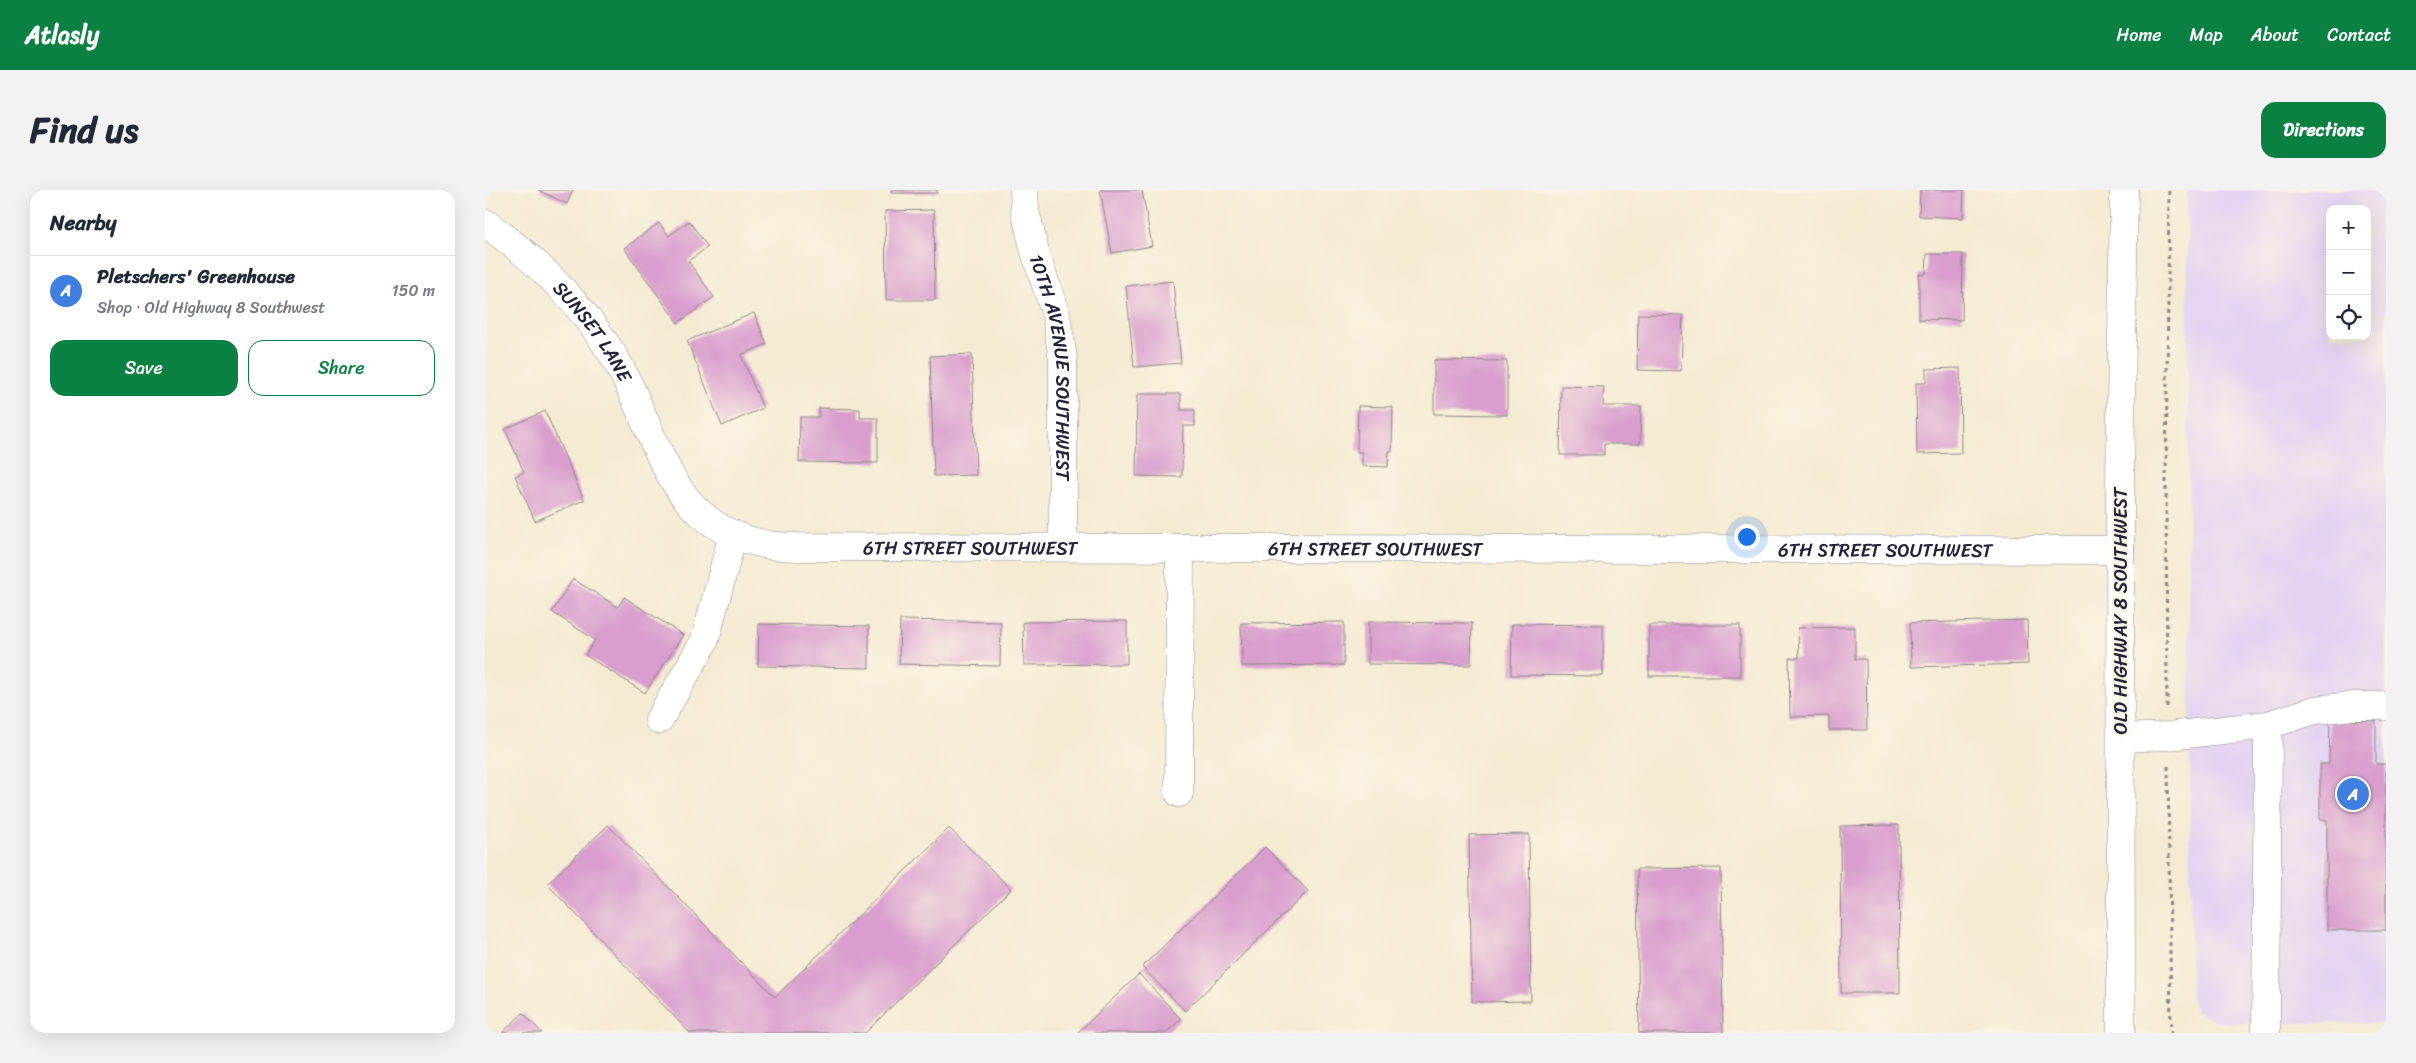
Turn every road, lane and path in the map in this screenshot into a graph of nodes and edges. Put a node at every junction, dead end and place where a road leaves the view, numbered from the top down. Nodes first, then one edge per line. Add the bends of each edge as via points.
1 (1024, 190) edge
2 (2125, 190) edge
3 (2169, 190) edge
4 (485, 223) edge
5 (663, 466) joint
6 (733, 534) junction
7 (1063, 547) junction
8 (1180, 548) junction
9 (2120, 550) junction
10 (2386, 706) edge
11 (659, 720) dead end
12 (2268, 725) junction
13 (2168, 736) junction
14 (2121, 738) junction
15 (1179, 793) dead end
16 (2121, 1033) edge
17 (2171, 1033) edge
18 (2266, 1033) edge

1 - 7 street, 10TH AVENUE SOUTHWEST via 1025,210 1056,315 1063,359
2 - 9 street, OLD HIGHWAY 8 SOUTHWEST
3 - 13 path
4 - 5 street, SUNSET LANE via 545,270 582,310 613,356 639,405
5 - 6 street, 6TH STREET SOUTHWEST via 687,500 704,517
6 - 7 street, 6TH STREET SOUTHWEST via 764,544 798,547
6 - 11 street via 705,640
7 - 8 street, 6TH STREET SOUTHWEST
8 - 9 street, 6TH STREET SOUTHWEST
8 - 15 street
9 - 14 street, OLD HIGHWAY 8 SOUTHWEST
10 - 12 street via 2315,710
12 - 13 street
12 - 18 street
13 - 14 street
13 - 17 path
14 - 16 street, OLD HIGHWAY 8 SOUTHWEST

